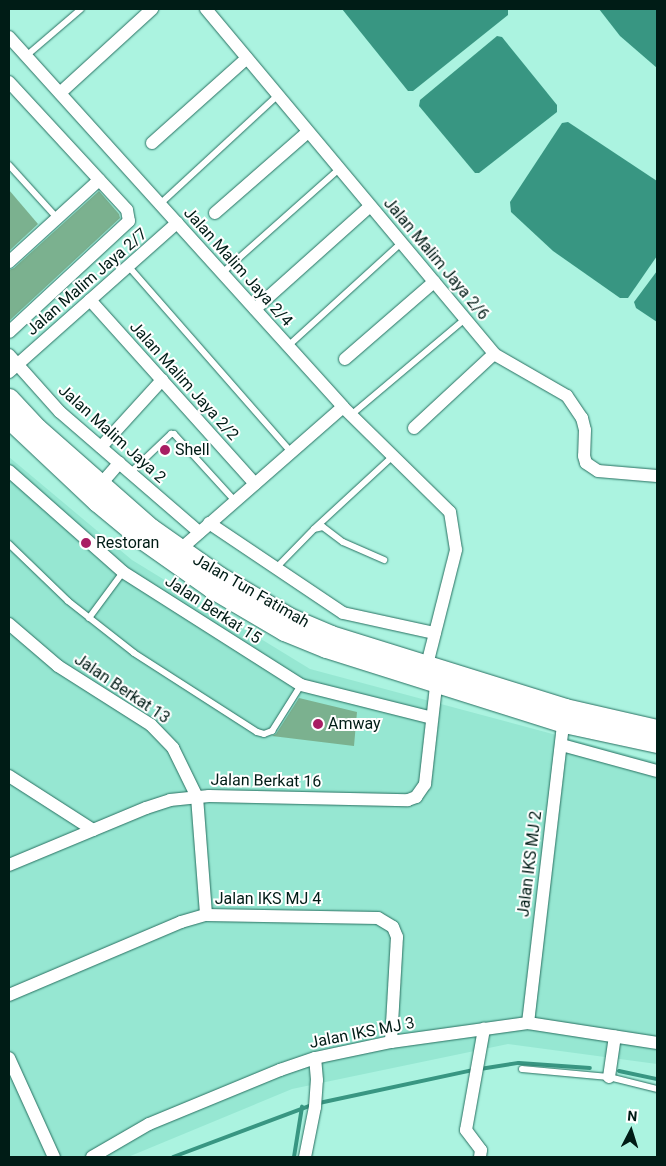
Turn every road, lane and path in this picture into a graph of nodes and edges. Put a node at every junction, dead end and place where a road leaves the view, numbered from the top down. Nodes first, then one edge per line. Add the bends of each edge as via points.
1 (81, 9) edge
2 (152, 9) edge
3 (206, 9) edge
4 (9, 37) edge
5 (26, 56) junction
6 (247, 58) junction
7 (9, 82) edge
8 (60, 93) junction
9 (278, 95) junction
10 (308, 132) junction
11 (152, 143) dead end
12 (9, 165) edge
13 (339, 168) junction
14 (99, 180) junction
15 (160, 204) junction
16 (370, 206) junction
17 (215, 213) dead end
18 (57, 218) junction
19 (177, 224) junction
20 (401, 243) junction
21 (9, 262) edge
22 (129, 267) junction
23 (222, 273) junction
24 (434, 282) junction
25 (90, 300) junction
26 (255, 309) junction
27 (465, 319) junction
28 (9, 332) edge
29 (288, 346) junction
30 (494, 354) junction
31 (345, 359) dead end
32 (11, 364) edge
33 (162, 380) junction
34 (9, 398) edge
35 (347, 411) junction
36 (9, 419) edge
37 (414, 428) dead end
38 (101, 448) junction
39 (291, 452) junction
40 (393, 456) junction
41 (119, 463) junction
42 (9, 470) edge
43 (130, 473) junction
44 (657, 476) edge
45 (100, 484) junction
46 (255, 484) junction
47 (235, 501) junction
48 (450, 512) joint
49 (209, 523) junction
50 (314, 529) junction
51 (199, 532) junction
52 (9, 544) edge
53 (175, 554) junction
54 (384, 560) dead end
55 (276, 568) junction
56 (123, 572) junction
57 (89, 618) junction
58 (9, 624) edge
59 (434, 633) junction
60 (434, 672) junction
61 (301, 685) junction
62 (564, 716) junction
63 (432, 718) junction
64 (657, 729) edge
65 (657, 743) edge
66 (562, 745) junction
67 (657, 771) edge
68 (9, 776) edge
69 (197, 796) junction
70 (93, 830) junction
71 (9, 865) edge
72 (206, 915) junction
73 (9, 995) edge
74 (528, 1023) junction
75 (484, 1029) junction
76 (615, 1036) junction
77 (391, 1042) junction
78 (657, 1043) edge
79 (9, 1058) edge
80 (315, 1058) junction
81 (522, 1068) dead end
82 (609, 1077) junction
83 (657, 1089) edge
84 (100, 1155) edge
85 (54, 1157) edge
86 (305, 1157) edge
87 (480, 1157) edge

1 - 5 lane
2 - 8 street
3 - 6 street, Jalan Malim Jaya 2/6
4 - 5 street, Jalan Malim Jaya 2/4
5 - 8 street, Jalan Malim Jaya 2/4
6 - 9 street, Jalan Malim Jaya 2/6
6 - 11 street
7 - 14 street
8 - 15 street, Jalan Malim Jaya 2/4
9 - 10 street, Jalan Malim Jaya 2/6
9 - 15 lane
10 - 13 street, Jalan Malim Jaya 2/6
10 - 17 street
12 - 18 lane
13 - 16 street, Jalan Malim Jaya 2/6
13 - 23 lane
14 - 18 street
14 - 28 street via 127,210 129,221
15 - 19 street, Jalan Malim Jaya 2/4
16 - 20 street, Jalan Malim Jaya 2/6
16 - 26 street
18 - 21 street
19 - 22 street, Jalan Malim Jaya 2/7
19 - 23 street, Jalan Malim Jaya 2/4
20 - 24 street, Jalan Malim Jaya 2/6
20 - 29 lane
22 - 25 street, Jalan Malim Jaya 2/7
22 - 39 lane
23 - 26 street, Jalan Malim Jaya 2/4
24 - 27 street, Jalan Malim Jaya 2/6
24 - 31 street
25 - 32 street, Jalan Malim Jaya 2/7
25 - 33 street, Jalan Malim Jaya 2/2
26 - 29 street, Jalan Malim Jaya 2/4
27 - 30 street, Jalan Malim Jaya 2/6
27 - 35 lane
29 - 35 street, Jalan Malim Jaya 2/4
30 - 37 street
30 - 44 street, Jalan Malim Jaya 2/6 via 567,396 582,418 586,430 584,456 591,466 598,471
32 - 38 street, Jalan Malim Jaya 2
33 - 38 street
33 - 46 street, Jalan Malim Jaya 2/2
34 - 45 main road, Jalan Tun Fatimah via 37,428
35 - 39 street
35 - 40 street, Jalan Malim Jaya 2/4
36 - 53 main road, Jalan Tun Fatimah via 97,502
38 - 41 street, Jalan Malim Jaya 2
39 - 46 street
40 - 48 street, Jalan Malim Jaya 2/4
40 - 50 lane
41 - 43 street, Jalan Malim Jaya 2
41 - 45 street
42 - 56 street, Jalan Berkat 15
43 - 47 lane via 174,434
43 - 51 street, Jalan Malim Jaya 2
45 - 53 main road, Jalan Tun Fatimah via 151,528
46 - 47 street
47 - 49 street
48 - 59 street, Jalan Berkat 16 via 456,550
49 - 51 street
49 - 55 street
50 - 54 lane via 323,527 342,542
50 - 55 lane
51 - 53 street
52 - 57 lane
53 - 60 main road, Jalan Tun Fatimah via 331,636
55 - 59 street via 343,613
56 - 57 lane
56 - 61 street, Jalan Berkat 15
57 - 61 lane via 134,653 257,732 272,731
58 - 69 street, Jalan Berkat 13 via 58,666 160,732 173,748
59 - 60 street, Jalan Berkat 16
60 - 62 main road, Jalan Tun Fatimah
60 - 63 street, Jalan Berkat 16
61 - 63 street, Jalan Berkat 15
62 - 64 main road, Jalan Tun Fatimah
62 - 65 main road, Jalan Tun Fatimah
62 - 66 street, Jalan IKS MJ 2
63 - 69 street, Jalan Berkat 16 via 425,784 416,797 408,800
66 - 67 street
66 - 74 street, Jalan IKS MJ 2
68 - 70 street
69 - 70 street, Jalan Berkat 16 via 158,804
69 - 72 street
70 - 71 street, Jalan Berkat 16
72 - 73 street, Jalan IKS MJ 4 via 181,922
72 - 77 street, Jalan IKS MJ 4 via 352,916 386,920 393,926 397,937
74 - 75 street, Jalan IKS MJ 3
74 - 76 street, Jalan IKS MJ 3
75 - 77 street, Jalan IKS MJ 3
75 - 87 street via 466,1130 481,1150
76 - 78 street, Jalan IKS MJ 3
76 - 82 street
77 - 80 street, Jalan IKS MJ 3
79 - 85 street
80 - 84 street, Jalan IKS MJ 3 via 158,1120
80 - 86 street via 315,1108
81 - 82 lane
82 - 83 lane

